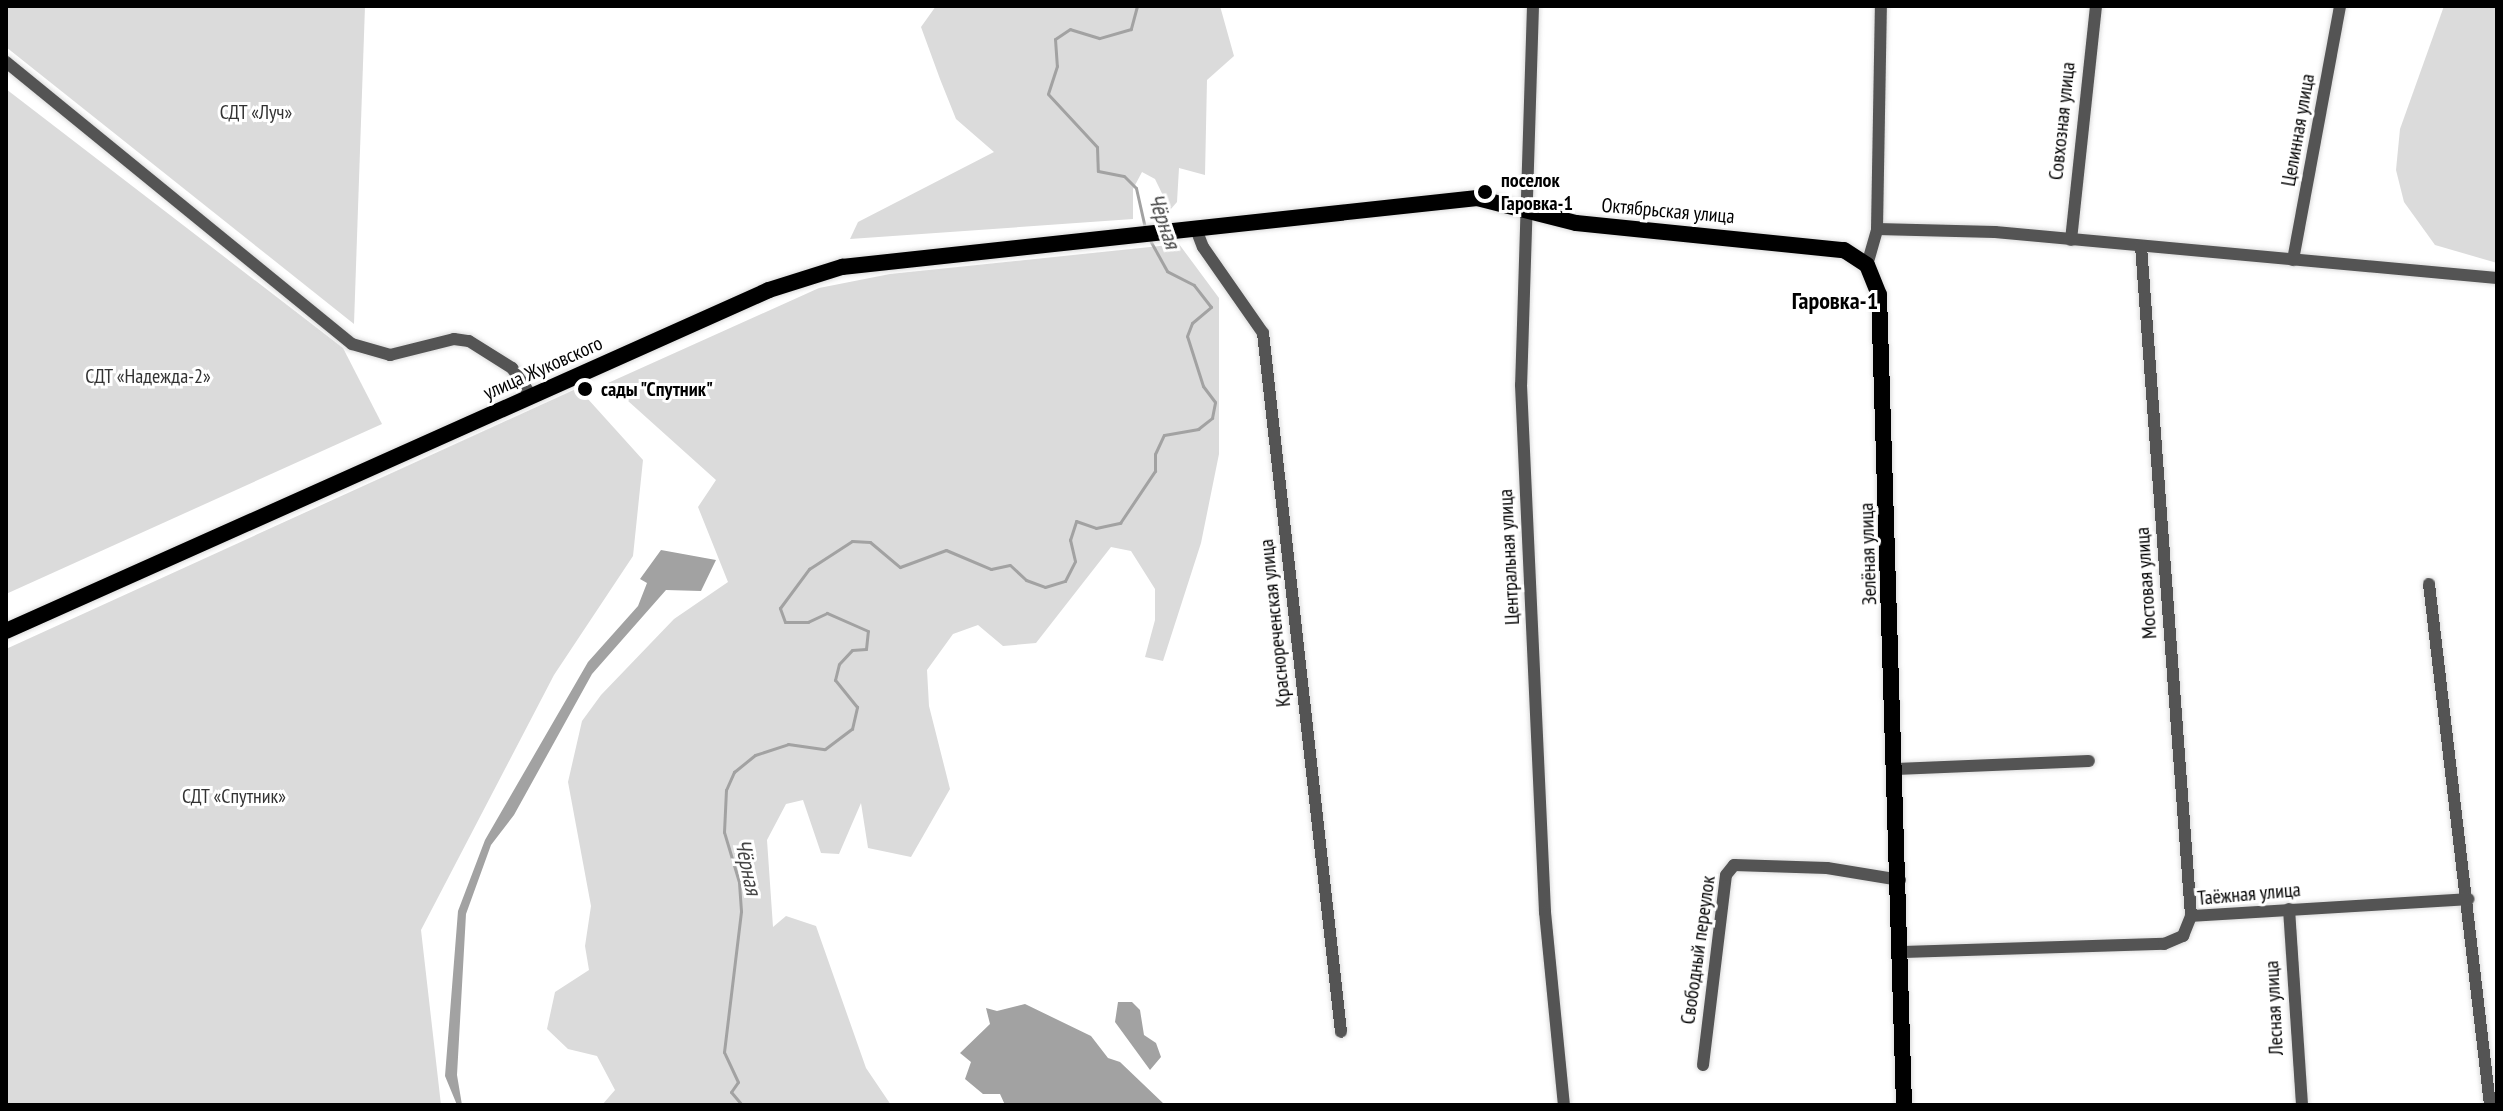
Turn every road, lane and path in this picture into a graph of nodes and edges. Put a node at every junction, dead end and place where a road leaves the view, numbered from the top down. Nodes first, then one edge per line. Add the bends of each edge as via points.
1 (1533, 6) edge
2 (1881, 6) edge
3 (2096, 6) edge
4 (2340, 6) edge
5 (6, 62) edge
6 (1528, 210) junction
7 (1196, 229) junction
8 (1877, 229) junction
9 (1176, 231) joint
10 (2071, 240) junction
11 (2141, 246) junction
12 (2293, 260) junction
13 (1867, 265) junction
14 (2497, 278) edge
15 (531, 395) junction
16 (2429, 584) dead end
17 (6, 631) edge
18 (2089, 761) dead end
19 (1896, 769) junction
20 (1900, 880) junction
21 (2468, 899) junction
22 (2289, 909) junction
23 (2191, 916) junction
24 (1903, 952) junction
25 (1341, 1032) dead end
26 (1703, 1065) dead end
27 (1564, 1105) edge
28 (1904, 1105) edge
29 (2302, 1105) edge
30 (2490, 1105) edge

1 - 6 street, Центральная улица
2 - 8 street
3 - 10 street, Совхозная улица
4 - 12 street, Целинная улица
5 - 15 street via 352,344 390,355 454,339 469,341 512,368
6 - 7 main road, Октябрьская улица via 1477,198
6 - 13 main road, Октябрьская улица via 1576,223 1823,246 1844,250
6 - 27 street, Центральная улица via 1522,401 1545,912
7 - 9 main road, Октябрьская улица
7 - 25 street, Краснореченская улица via 1265,344
8 - 10 street
8 - 13 street
9 - 15 main road, улица Жуковского via 883,260 811,274
10 - 11 street
11 - 12 street
11 - 23 street, Мостовая улица
12 - 14 street
13 - 19 main road, Зелёная улица via 1879,295
15 - 17 main road, улица Жуковского
16 - 21 street
18 - 19 street
19 - 20 main road, Зелёная улица
20 - 24 main road, Зелёная улица
20 - 26 street, Свободный переулок via 1827,868 1734,865 1726,875
21 - 22 street, Таёжная улица
21 - 30 street
22 - 23 street, Таёжная улица
22 - 29 street, Лесная улица
23 - 24 street, Таёжная улица via 2183,936 2164,944
24 - 28 main road, Зелёная улица

